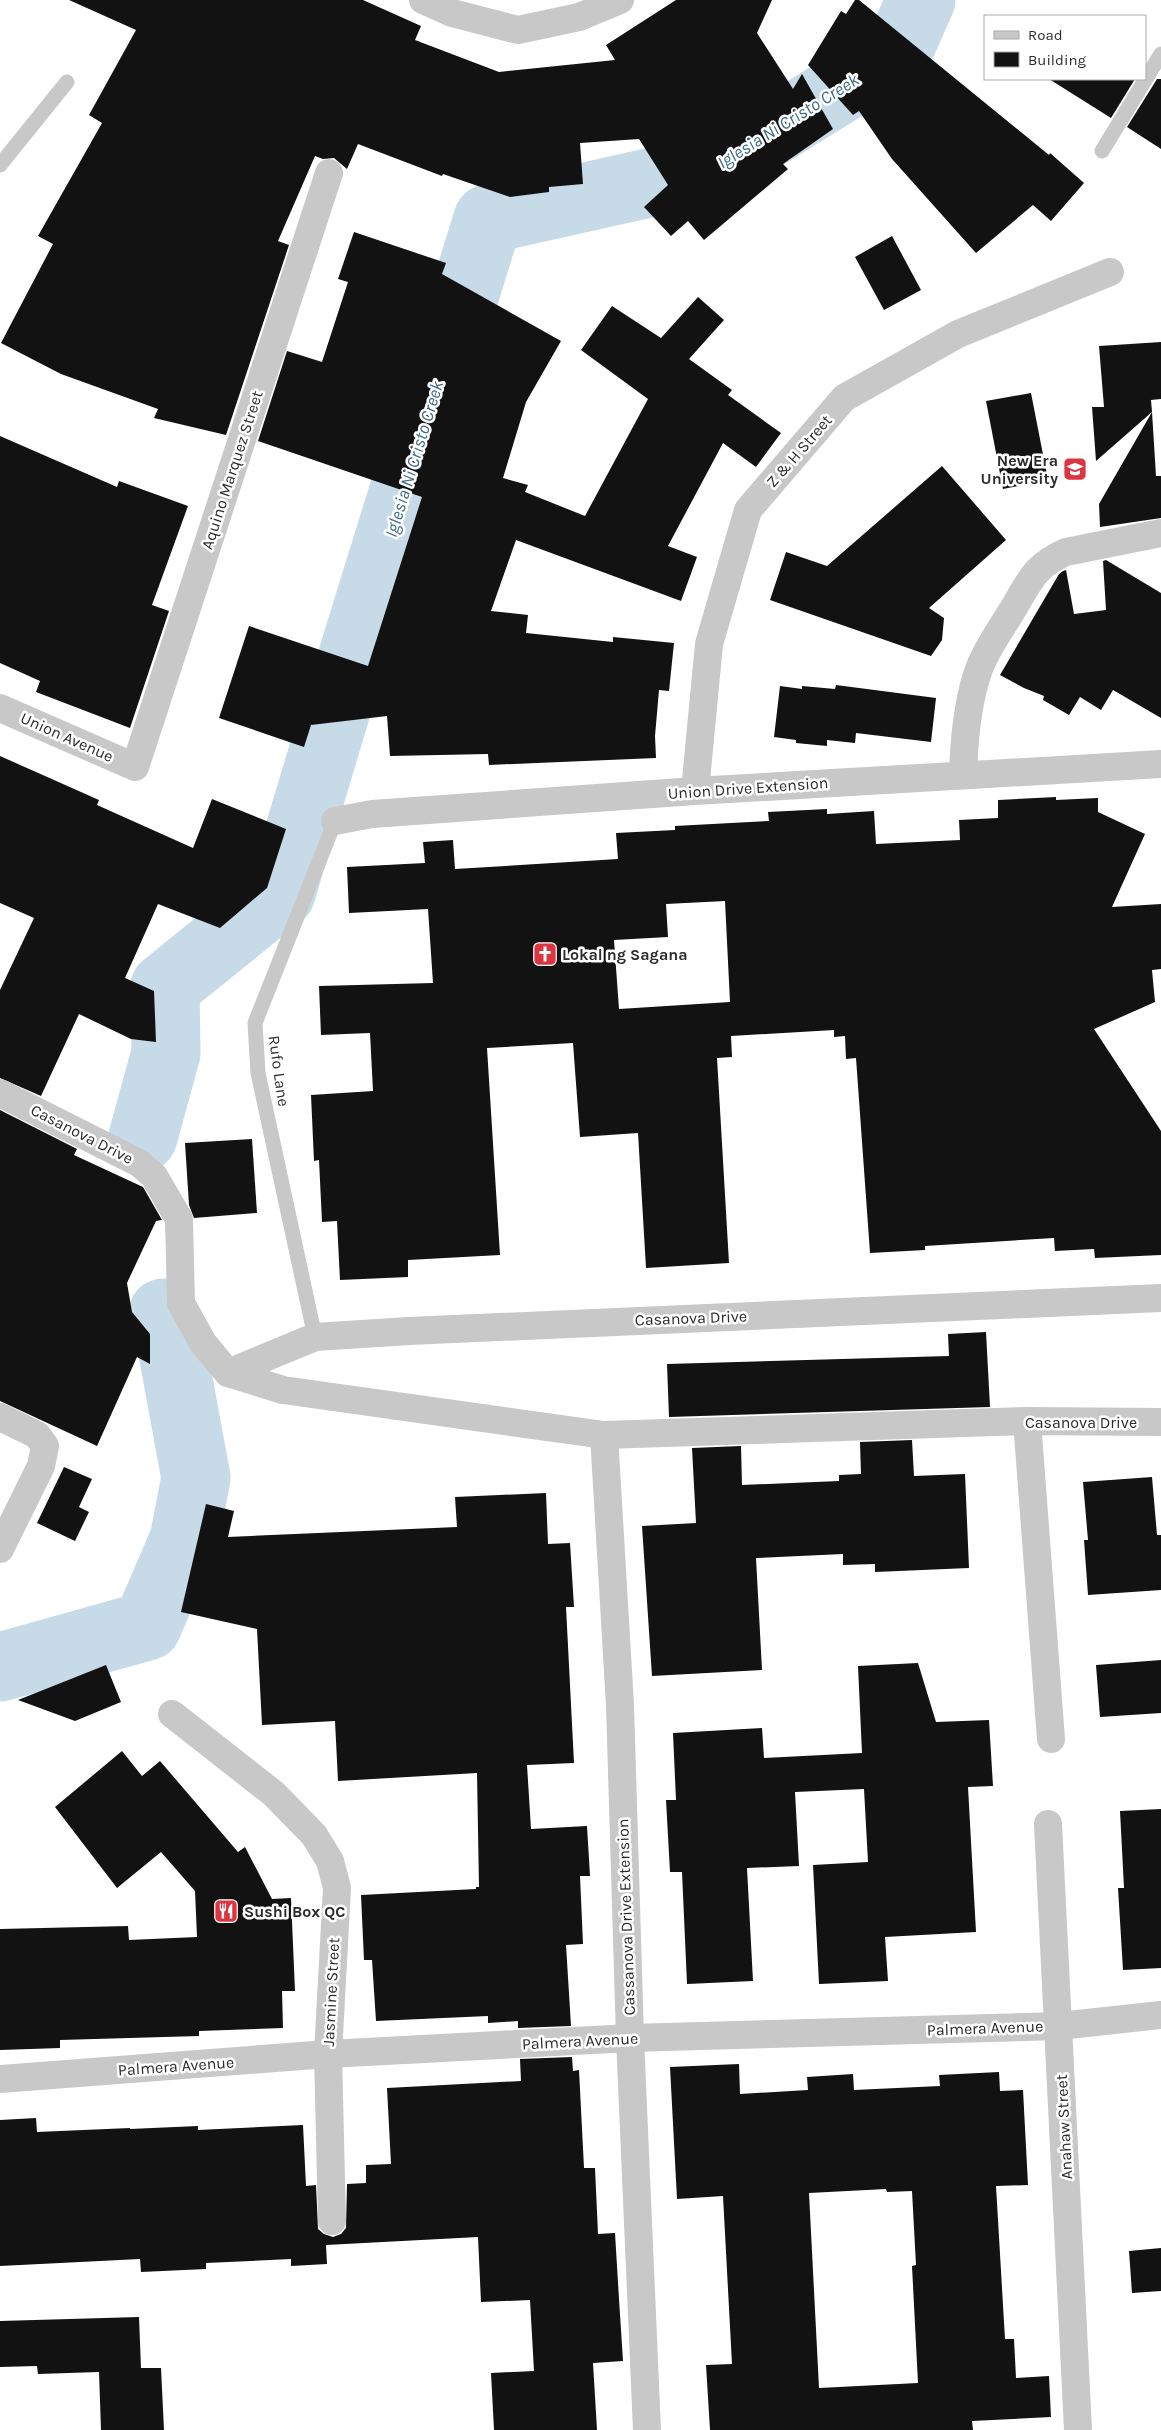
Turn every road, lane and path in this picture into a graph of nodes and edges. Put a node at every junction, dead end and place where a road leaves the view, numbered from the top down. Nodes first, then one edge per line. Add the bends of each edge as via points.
1 (422, 0) edge
2 (620, 0) edge
3 (1161, 54) edge
4 (1146, 79) edge
5 (1145, 80) edge
6 (68, 82) dead end
7 (1102, 151) dead end
8 (0, 165) edge
9 (329, 173) dead end
10 (1110, 272) dead end
11 (1161, 533) edge
12 (0, 708) edge
13 (1161, 764) edge
14 (135, 767) joint
15 (963, 775) junction
16 (695, 791) junction
17 (335, 820) joint
18 (0, 1093) edge
19 (1161, 1298) edge
20 (315, 1337) junction
21 (228, 1372) junction
22 (0, 1417) edge
23 (1027, 1421) junction
24 (1161, 1422) edge
25 (604, 1435) junction
26 (0, 1549) edge
27 (172, 1714) dead end
28 (1051, 1739) dead end
29 (1048, 1824) dead end
30 (1161, 2015) edge
31 (1059, 2026) junction
32 (630, 2038) junction
33 (328, 2054) junction
34 (0, 2079) edge
35 (332, 2221) dead end
36 (647, 2430) edge
37 (1078, 2430) edge

1 - 2 street via 452,13 518,30 579,17
3 - 4 lane
5 - 7 lane
6 - 8 lane
9 - 14 street, Aquino Marquez Street
10 - 16 street, Z & H Street via 958,334 844,398 748,510 709,644
11 - 15 street via 1066,552 1036,570 979,670 964,740
12 - 14 street, Union Avenue
13 - 15 street, Union Drive Extension
15 - 16 street, Union Drive Extension
16 - 17 street, Union Drive Extension via 372,814
17 - 20 lane, Rufo Lane via 255,1023 258,1073
18 - 21 street, Casanova Drive via 138,1163 154,1176 179,1219 181,1303 203,1342
19 - 20 street, Casanova Drive via 409,1330
20 - 21 street, Casanova Drive
21 - 25 street, Casanova Drive via 283,1390
22 - 26 street via 37,1435 45,1446 41,1466
23 - 24 street, Casanova Drive
23 - 25 street, Casanova Drive
23 - 28 street
25 - 32 street, Cassanova Drive Extension via 620,1705
27 - 33 street, Jasmine Street via 274,1794 314,1835 330,1861 336,1888
29 - 31 street, Anahaw Street
30 - 31 street, Palmera Avenue
31 - 32 street, Palmera Avenue
31 - 37 street, Anahaw Street
32 - 33 street, Palmera Avenue
32 - 36 street, Cassanova Drive Extension
33 - 34 street, Palmera Avenue
33 - 35 street, Jasmine Street

